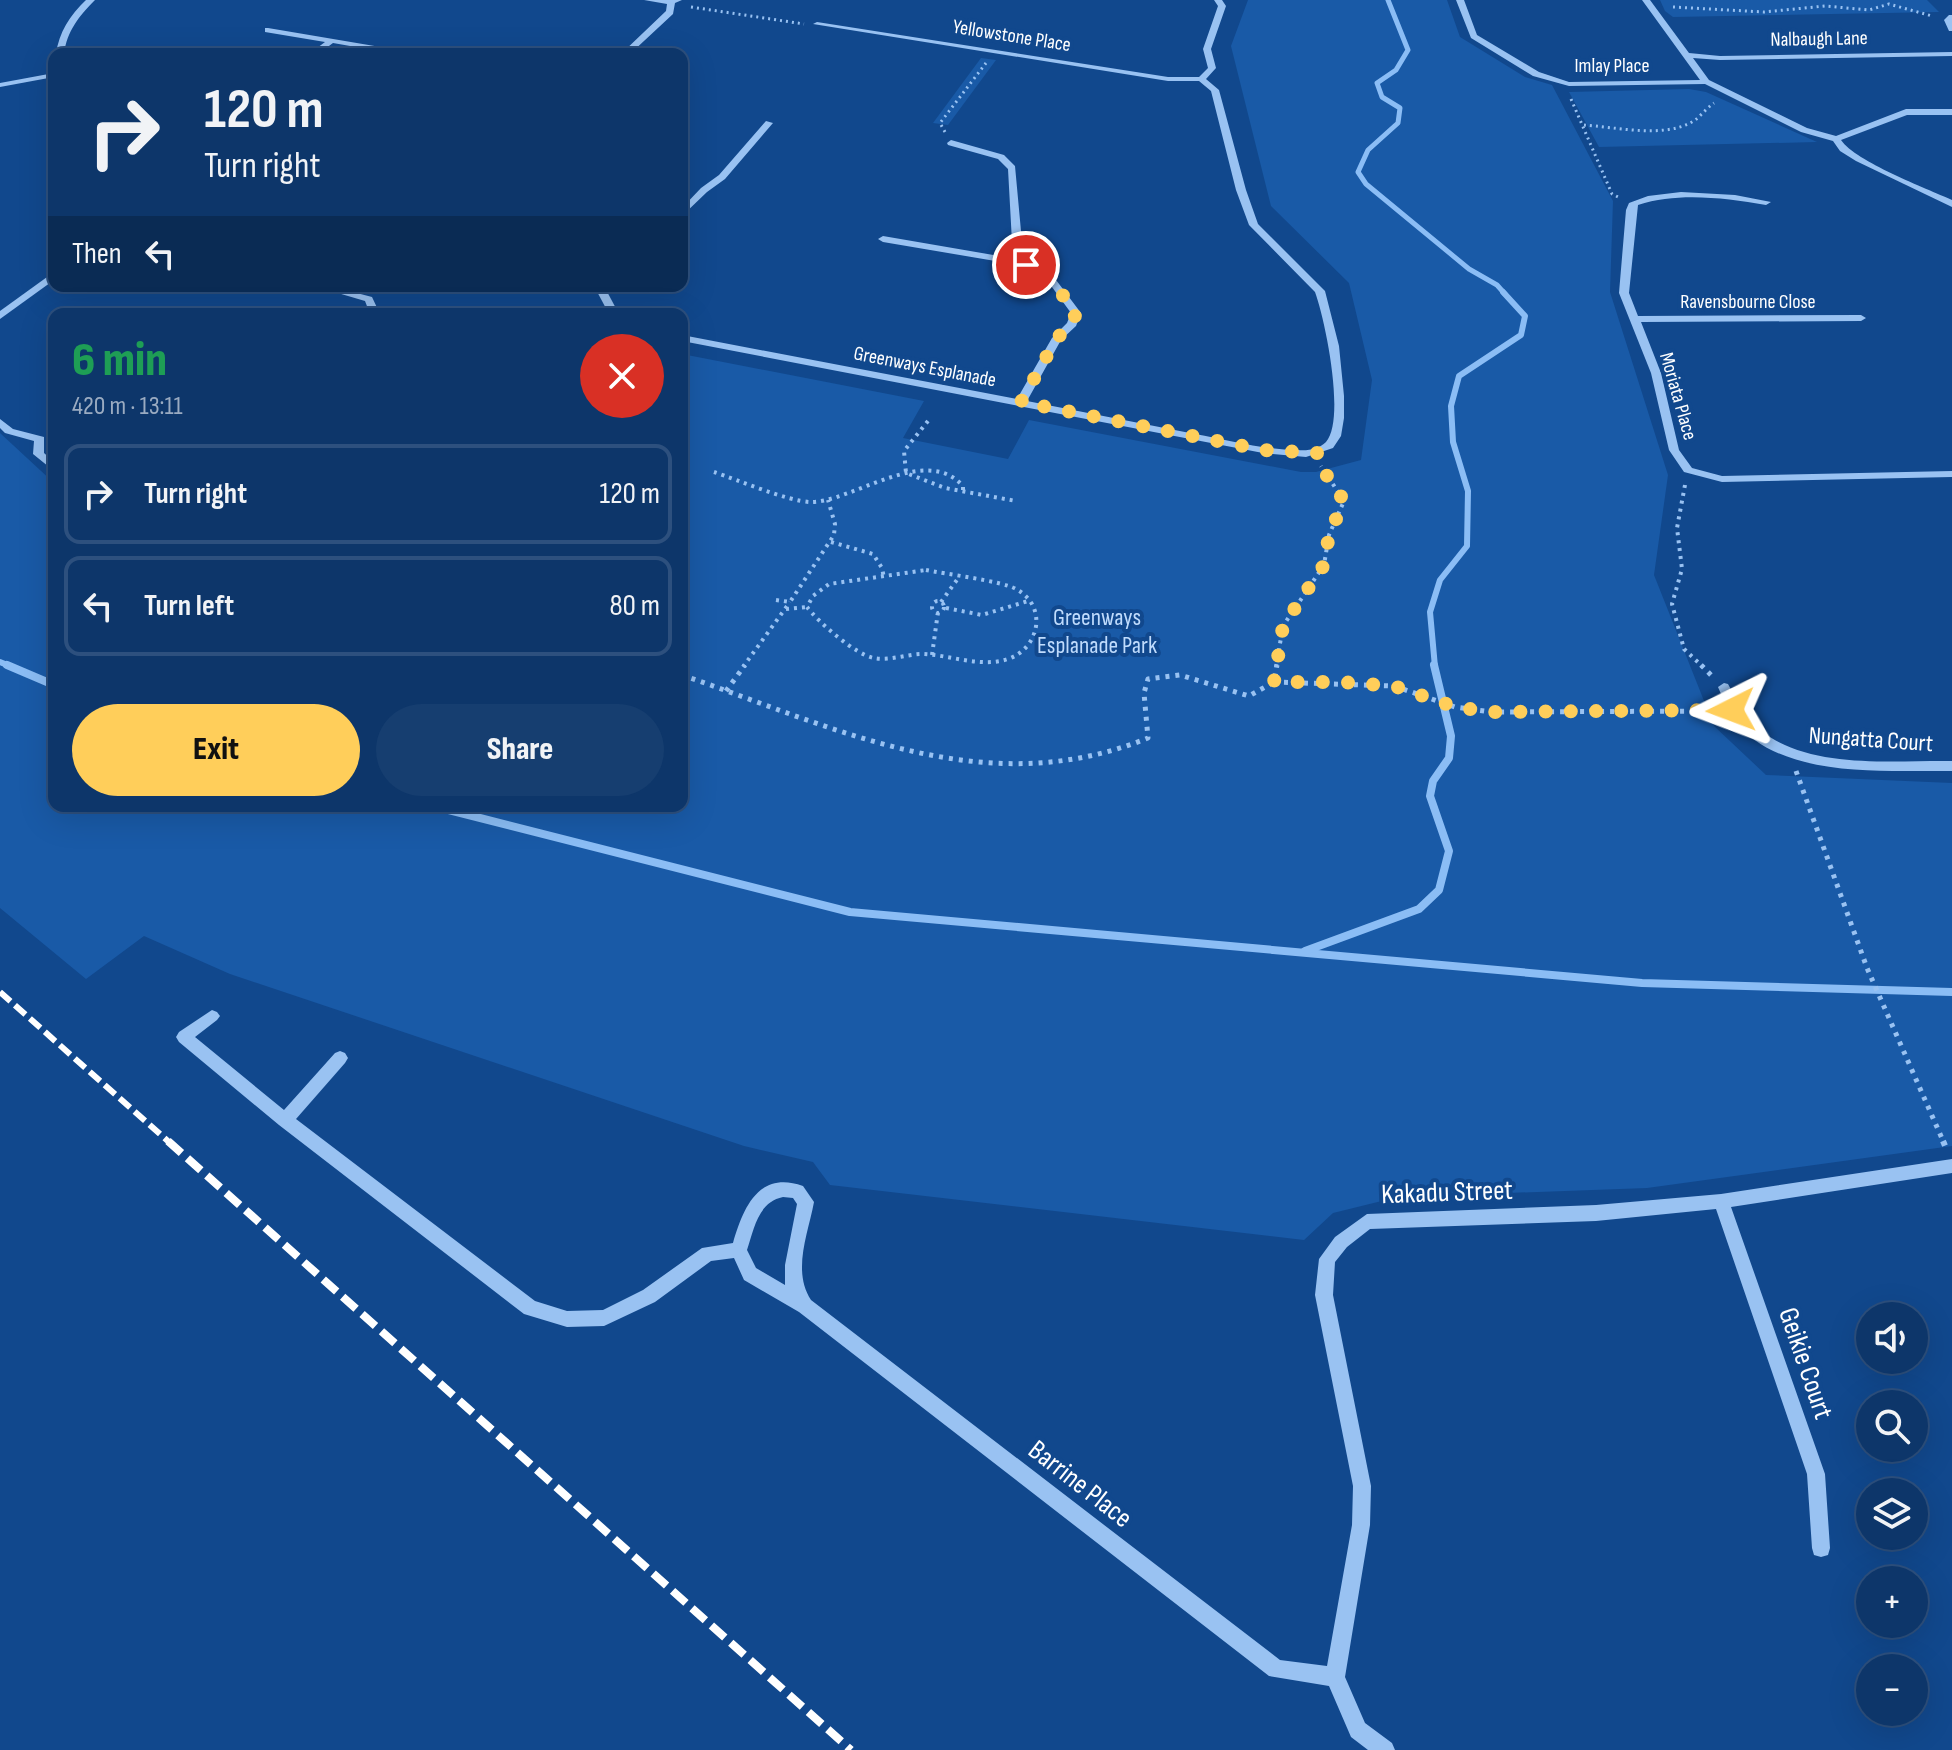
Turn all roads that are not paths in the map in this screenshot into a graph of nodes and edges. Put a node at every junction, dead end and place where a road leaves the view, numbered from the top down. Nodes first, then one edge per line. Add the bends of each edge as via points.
1 (91, 0) edge
2 (648, 0) edge
3 (1218, 0) edge
4 (1460, 0) edge
5 (1646, 0) edge
6 (675, 1) edge
7 (1950, 19) edge
8 (817, 24) road end
9 (1952, 29) edge
10 (268, 30) dead end
11 (331, 41) junction
12 (61, 48) edge
13 (321, 48) edge
14 (374, 48) edge
15 (631, 48) edge
16 (1952, 54) edge
17 (1686, 55) junction
18 (48, 76) edge
19 (1201, 79) junction
20 (1706, 82) junction
21 (0, 85) edge
22 (1952, 112) edge
23 (769, 123) dead end
24 (1836, 139) junction
25 (951, 143) road end
26 (1766, 202) dead end
27 (1952, 204) edge
28 (688, 207) edge
29 (883, 239) dead end
30 (1008, 260) junction
31 (48, 280) edge
32 (342, 292) edge
33 (373, 308) edge
34 (0, 316) edge
35 (1861, 318) dead end
36 (1636, 319) junction
37 (688, 339) edge
38 (1021, 402) junction
39 (0, 422) edge
40 (48, 435) edge
41 (40, 439) junction
42 (48, 463) edge
43 (1952, 474) edge
44 (1724, 687) road end
45 (1952, 766) edge
46 (212, 1016) dead end
47 (340, 1058) dead end
48 (285, 1120) junction
49 (1952, 1166) edge
50 (1721, 1201) junction
51 (739, 1250) junction
52 (805, 1306) junction
53 (1821, 1548) dead end
54 (1335, 1677) junction
55 (1385, 1750) edge

1 - 12 street via 64,33
2 - 6 street
3 - 19 street via 1222,6 1207,49 1212,68
4 - 20 street, Imlay Place via 1474,36 1536,74 1569,84
5 - 17 street
6 - 15 street
7 - 9 street
8 - 19 street, Yellowstone Place via 1168,79
10 - 11 street
11 - 13 street
11 - 14 street
16 - 17 street, Nalbaugh Lane
17 - 20 street
18 - 21 street
19 - 38 street, Greenways Esplanade via 1215,90 1254,225 1320,291 1326,304 1338,387 1339,430 1333,444 1317,453 1263,450
20 - 24 street via 1804,130
22 - 24 street via 1906,112
23 - 28 street
24 - 27 street via 1859,159
25 - 30 street via 1001,157 1012,168 1017,242
26 - 36 street, Moriata Place via 1737,196 1650,196 1634,203 1624,293
29 - 30 street
30 - 38 street via 1044,270 1076,313
31 - 34 street
32 - 33 street via 369,299
35 - 36 street, Ravensbourne Close
36 - 43 street, Moriata Place via 1656,373 1674,450 1688,470 1722,479
37 - 38 street, Greenways Esplanade
39 - 41 street via 9,431
40 - 41 street
41 - 42 street via 38,454
44 - 45 street, Nungatta Court via 1731,710 1749,732 1791,755 1821,762
46 - 48 street via 184,1037
47 - 48 street
48 - 51 street via 542,1312 567,1319 604,1318 649,1296 708,1254
49 - 50 street, Kakadu Street
50 - 53 street, Geikie Court via 1816,1474
50 - 54 street, Kakadu Street via 1596,1213 1367,1222 1327,1259 1324,1295 1362,1486 1361,1525
51 - 52 street, Barrine Place via 750,1274
51 - 52 street via 750,1216 764,1195 781,1187 797,1191 806,1202 793,1265 794,1289
52 - 54 street, Barrine Place via 1276,1669
54 - 55 street via 1358,1730

